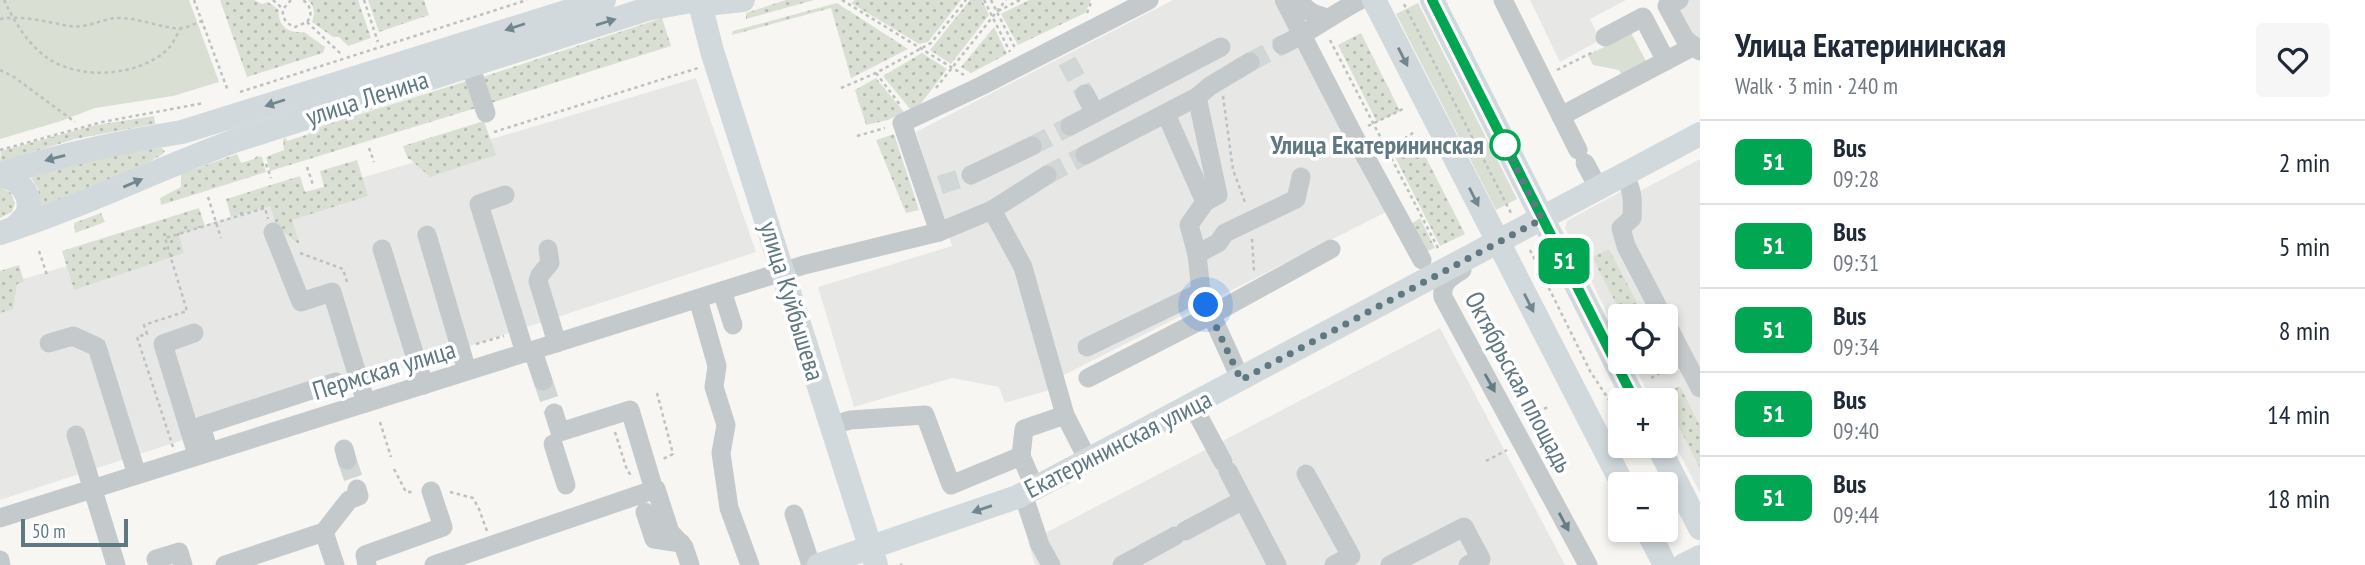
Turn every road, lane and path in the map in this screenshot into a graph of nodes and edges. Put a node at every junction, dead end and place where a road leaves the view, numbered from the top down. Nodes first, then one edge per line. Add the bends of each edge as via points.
1 (4, 0) edge
2 (194, 0) edge
3 (273, 0) edge
4 (290, 0) edge
5 (303, 0) edge
6 (364, 0) edge
7 (527, 0) edge
8 (604, 0) edge
9 (743, 0) edge
10 (842, 0) edge
11 (966, 0) edge
12 (984, 0) edge
13 (991, 0) edge
14 (1006, 0) edge
15 (1020, 0) edge
16 (1149, 0) edge
17 (1284, 0) edge
18 (1300, 0) edge
19 (1360, 0) edge
20 (1374, 0) edge
21 (1432, 0) edge
22 (1503, 0) edge
23 (1679, 0) edge
24 (695, 1) edge
25 (1404, 4) dead end
26 (550, 8) edge
27 (283, 9) junction
28 (996, 12) junction
29 (992, 16) junction
30 (12, 17) junction
31 (1328, 18) junction
32 (0, 19) edge
33 (202, 21) junction
34 (307, 22) junction
35 (180, 29) junction
36 (1302, 36) junction
37 (1605, 37) joint
38 (1330, 40) dead end
39 (378, 42) dead end
40 (1282, 45) tunnel mouth
41 (1221, 47) dead end
42 (1697, 48) edge
43 (922, 49) junction
44 (341, 54) dead end
45 (1666, 61) junction
46 (1250, 62) tunnel mouth
47 (470, 65) junction
48 (1020, 66) junction
49 (698, 68) dead end
50 (952, 68) junction
51 (0, 70) edge
52 (876, 73) junction
53 (1541, 78) junction
54 (1221, 79) junction
55 (981, 86) junction
56 (842, 88) dead end
57 (936, 88) dead end
58 (228, 91) dead end
59 (1085, 94) tunnel mouth
60 (229, 96) dead end
61 (1198, 97) junction
62 (203, 104) dead end
63 (1405, 108) dead end
64 (485, 113) dead end
65 (1095, 113) junction
66 (1166, 114) junction
67 (1561, 116) junction
68 (906, 121) junction
69 (75, 122) dead end
70 (1374, 123) junction
71 (1070, 126) tunnel mouth
72 (1416, 131) dead end
73 (494, 132) dead end
74 (1353, 134) junction
75 (1700, 134) edge
76 (858, 136) dead end
77 (1032, 146) tunnel mouth
78 (369, 148) dead end
79 (1388, 149) junction
80 (0, 150) edge
81 (1085, 155) tunnel mouth
82 (1364, 156) junction
83 (374, 162) dead end
84 (266, 164) dead end
85 (307, 167) dead end
86 (0, 175) edge
87 (971, 175) tunnel mouth
88 (1624, 175) junction
89 (1047, 176) tunnel mouth
90 (1301, 177) dead end
91 (271, 178) dead end
92 (313, 185) dead end
93 (1599, 189) junction
94 (505, 195) dead end
95 (208, 197) dead end
96 (1205, 202) junction
97 (992, 210) junction
98 (1511, 213) dead end
99 (1542, 219) junction
100 (1251, 221) junction
101 (7, 231) edge
102 (273, 232) dead end
103 (939, 232) junction
104 (427, 235) dead end
105 (221, 238) dead end
106 (1498, 242) junction
107 (382, 249) dead end
108 (548, 249) dead end
109 (1331, 250) dead end
110 (1439, 250) dead end
111 (1530, 250) dead end
112 (39, 251) dead end
113 (1197, 254) junction
114 (1540, 254) dead end
115 (1533, 257) junction
116 (1422, 260) dead end
117 (783, 272) junction
118 (47, 275) dead end
119 (1256, 290) junction
120 (722, 291) junction
121 (1201, 292) junction
122 (698, 299) junction
123 (1656, 304) edge
124 (1211, 315) junction
125 (733, 325) dead end
126 (194, 333) dead end
127 (49, 343) dead end
128 (557, 343) junction
129 (1678, 346) edge
130 (1087, 347) dead end
131 (529, 352) junction
132 (467, 371) junction
133 (1658, 374) edge
134 (1088, 378) dead end
135 (1651, 378) dead end
136 (1241, 380) junction
137 (543, 381) tunnel mouth
138 (336, 382) dead end
139 (424, 385) junction
140 (1628, 388) edge
141 (1700, 388) edge
142 (657, 393) dead end
143 (1608, 399) edge
144 (366, 403) junction
145 (1193, 406) junction
146 (554, 412) tunnel mouth
147 (1065, 415) junction
148 (380, 422) dead end
149 (831, 426) junction
150 (76, 435) dead end
151 (553, 444) dead end
152 (1510, 448) dead end
153 (203, 454) junction
154 (1021, 456) junction
155 (391, 457) dead end
156 (1665, 458) edge
157 (1486, 461) dead end
158 (658, 462) dead end
159 (1089, 462) junction
160 (1616, 472) edge
161 (1306, 474) dead end
162 (137, 475) junction
163 (652, 482) dead end
164 (93, 489) junction
165 (357, 489) dead end
166 (430, 491) dead end
167 (1029, 491) junction
168 (1243, 500) junction
169 (645, 512) dead end
170 (794, 514) dead end
171 (1697, 515) edge
172 (575, 517) junction
173 (0, 519) edge
174 (324, 532) junction
175 (1653, 542) edge
176 (681, 543) junction
177 (1700, 557) edge
178 (268, 558) edge
179 (156, 559) dead end
180 (887, 560) edge
181 (1269, 562) edge
182 (1347, 562) edge
183 (116, 565) edge
184 (183, 565) edge
185 (225, 565) edge
186 (335, 565) edge
187 (367, 565) edge
188 (434, 565) edge
189 (690, 565) edge
190 (750, 565) edge
191 (811, 565) edge
192 (819, 565) edge
193 (1051, 565) edge
194 (1122, 565) edge
195 (1390, 565) edge
196 (1468, 565) edge
197 (1588, 565) edge
198 (1665, 565) edge
199 (1684, 565) edge

1 - 30 path
2 - 33 path
3 - 27 path
4 - 27 path
5 - 34 path via 311,11
6 - 39 path
7 - 60 path
8 - 26 main road, улица Ленина
9 - 24 main road, улица Ленина
10 - 43 path
11 - 43 path
12 - 29 path
13 - 28 path
14 - 28 path
15 - 28 path
16 - 48 street via 1064,54
17 - 36 street
18 - 31 street via 1315,15
19 - 31 street
20 -> 106 main road
21 - 99 main road
22 - 53 street
23 - 42 street via 1667,6 1685,39
47 -> 24 main road, улица Ленина via 647,9
24 - 117 main road, улица Куйбышева
25 - 98 path
26 -> 86 main road, улица Ленина via 193,129 86,150
27 - 34 path via 283,17 292,26
28 - 29 path
28 - 48 path
29 - 48 path
29 - 50 path
30 - 32 path
30 - 35 path via 71,26 138,19
30 - 35 path via 47,58 86,73 135,67 169,48
31 - 36 street
33 - 35 path
33 - 58 path
34 - 44 path
36 - 40 street
36 - 74 street
37 - 45 street via 1643,17
37 - 53 path via 1608,44
38 - 70 path
41 - 65 street
42 - 45 street
43 - 50 path
43 - 52 path
45 - 67 street
46 - 54 street
47 - 64 street
101 -> 47 main road, улица Ленина via 237,140
48 - 55 street
49 - 73 path
50 - 55 path
50 - 57 path
51 - 69 path
52 - 56 path
52 - 68 path
53 - 67 street
54 - 61 street
54 - 100 path via 1233,170
55 - 68 street
59 - 65 street
61 - 66 street
61 - 96 street via 1218,195
62 - 80 path via 102,122
63 - 70 path
65 - 71 street
66 - 81 street
66 - 96 street
67 - 93 street
68 - 76 path
68 - 103 street via 933,188
70 - 74 path
70 - 79 path
72 - 79 path
74 - 82 street
75 - 88 main road, Екатерининская улица
77 - 87 street
78 - 83 path
79 - 82 path
79 - 110 path
82 - 116 street
84 - 91 path
85 - 92 path
86 - 101 main road via 17,182 27,197 27,214
88 - 93 main road, Екатерининская улица
88 - 123 street via 1633,189 1632,218 1621,228
89 - 97 street, Пермская улица
90 - 100 street via 1296,199
93 - 99 main road, Екатерининская улица
94 - 131 street via 479,204
95 - 105 path
96 - 113 street via 1189,225
97 - 103 street, Пермская улица
97 - 147 street via 1023,267
99 - 106 main road, Екатерининская улица
99 - 140 main road
100 - 113 street
100 - 119 path
102 - 144 street via 301,302 332,292
103 - 117 street, Пермская улица
104 - 132 street
106 - 136 main road, Екатерининская улица
106 -> 160 main road
106 -> 197 street, Октябрьская площадь via 1491,252 1447,280 1443,298
107 - 139 street
108 - 128 street via 550,263 538,282
109 - 119 street
111 - 115 path
112 - 118 path
113 - 121 street
114 - 115 path
115 - 143 path
117 - 120 street, Пермская улица
117 - 149 main road, улица Куйбышева
119 - 124 street
120 - 122 street, Пермская улица
120 - 125 street
121 - 124 street
121 - 130 street
122 - 128 street, Пермская улица
122 - 190 street via 717,366 714,387 726,425 721,453 729,508
124 - 134 street
124 - 136 street
126 - 153 street via 163,344
127 - 162 street via 73,336 97,347
128 - 131 street, Пермская улица
129 - 141 street
131 - 132 street, Пермская улица
131 - 137 street
132 - 139 street, Пермская улица
133 - 135 path
136 - 145 main road, Екатерининская улица
138 - 153 street via 201,426
139 - 144 street, Пермская улица
142 - 158 path via 673,454
144 - 153 street, Пермская улица
145 - 159 main road, Екатерининская улица
145 - 168 street
146 - 163 street via 560,432 630,410
147 - 154 street via 1024,429
147 - 159 street
148 - 155 path
149 - 154 street via 925,415 951,485
149 - 180 main road, улица Куйбышева
150 - 164 street
151 - 172 street
152 - 157 path
153 - 162 street, Пермская улица
154 - 167 street
156 - 171 main road
159 - 167 main road, Екатерининская улица
161 - 182 street
162 - 164 street, Пермская улица
164 - 173 street, Пермская улица
164 - 183 street
165 - 174 street via 359,496 349,500
166 - 187 street via 443,527 365,555
167 -> 180 main road, Екатерининская улица
167 - 193 street via 1040,545
168 - 181 street
168 - 194 street
169 - 176 street via 654,539
170 - 191 street
172 - 176 street via 656,489 670,532
172 - 188 street
174 - 178 street
174 - 186 street
175 - 198 main road
176 - 189 street
177 - 199 main road
178 - 185 street
179 - 184 street via 179,552
180 - 192 main road, Екатерининская улица
195 - 196 street via 1464,527 1480,559

